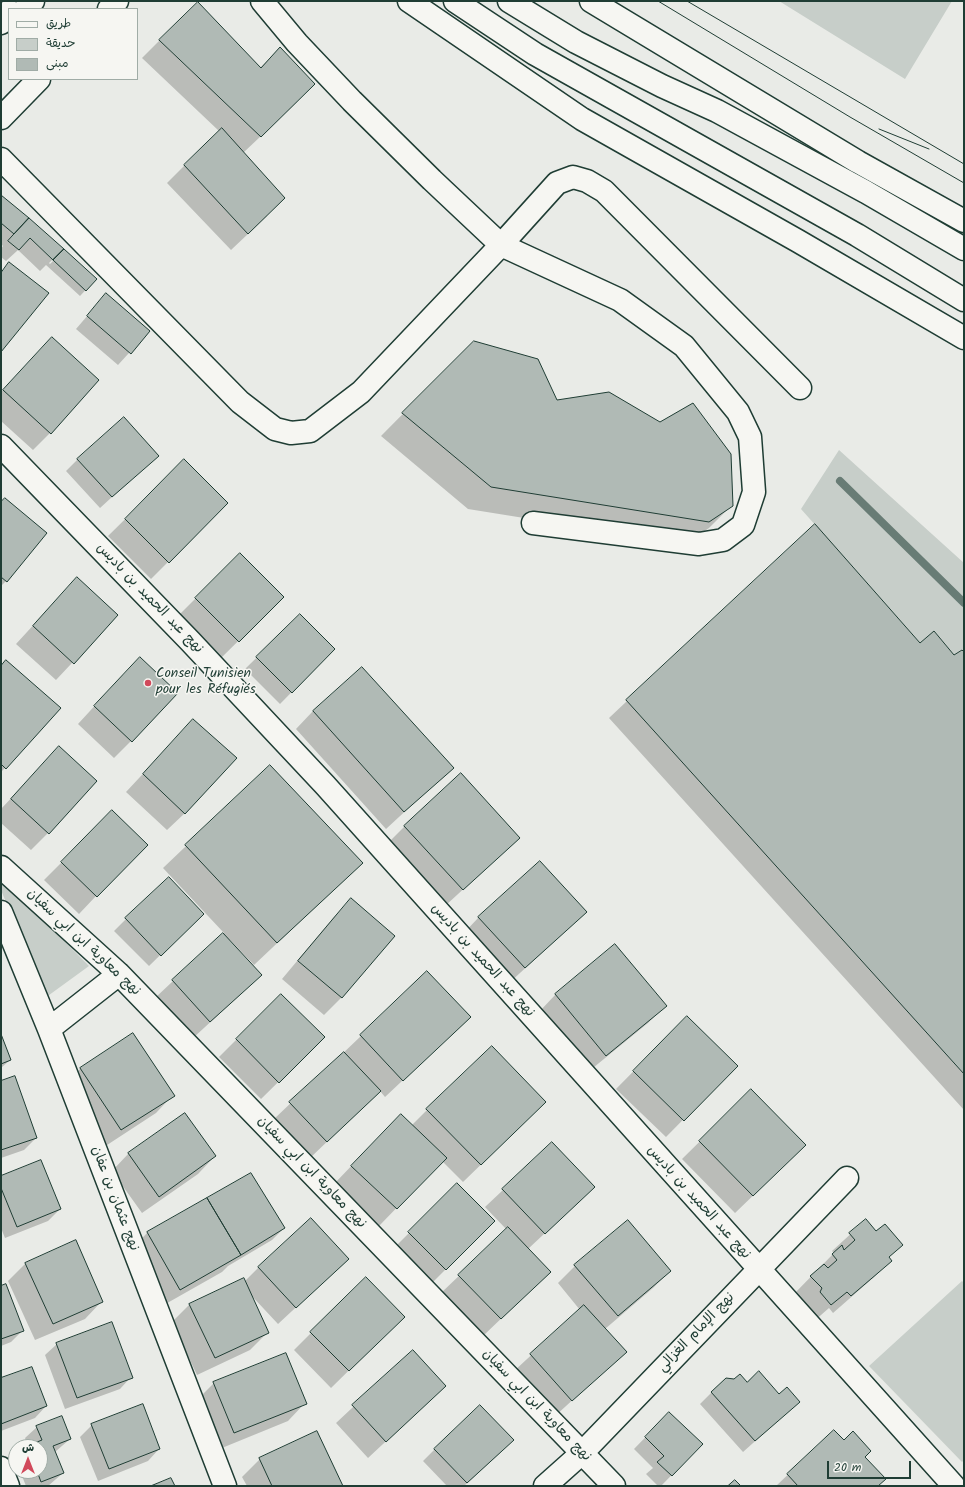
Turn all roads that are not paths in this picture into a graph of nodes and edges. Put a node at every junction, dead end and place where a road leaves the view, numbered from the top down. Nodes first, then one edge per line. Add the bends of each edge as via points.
1 (262, 1) edge
2 (409, 1) edge
3 (455, 1) edge
4 (509, 1) edge
5 (591, 1) edge
6 (8, 13) edge
7 (1, 22) edge
8 (38, 80) edge
9 (1, 118) edge
10 (1, 159) edge
11 (964, 221) edge
12 (501, 245) junction
13 (964, 249) edge
14 (964, 300) edge
15 (964, 338) edge
16 (800, 388) dead end
17 (2, 449) edge
18 (533, 523) dead end
19 (1, 867) edge
20 (1, 912) edge
21 (119, 974) junction
22 (49, 1029) junction
23 (847, 1178) dead end
24 (758, 1269) junction
25 (582, 1453) junction
26 (1, 1468) edge
27 (964, 1474) edge
28 (8, 1486) edge
29 (225, 1486) edge
30 (545, 1486) edge
31 (614, 1486) edge
32 (954, 1486) edge

1 - 12 main road via 297,43 352,101
2 - 15 main road via 582,119
3 - 14 main road via 535,54 843,227
4 - 13 main road via 576,42 717,111
5 - 11 main road via 858,162
6 - 7 main road
8 - 9 main road
10 - 12 main road via 240,402 275,428 291,433 310,431 361,392
12 - 16 main road via 556,183 573,177 587,181 604,192
12 - 18 main road via 620,300 684,346 738,412 750,437 754,492 743,525 723,540 699,544
17 - 24 main road, نهج عبد الحميد بن باديس via 190,641 325,785
19 - 21 main road, نهج معاوية ابن ابي سفيان
20 - 22 main road, نهج عثمان بن عفان
21 - 22 main road
21 - 25 main road, نهج معاوية ابن ابي سفيان
22 - 29 main road, نهج عثمان بن عفان
23 - 24 main road, نهج الإمام الغزالي
24 - 25 main road, نهج الإمام الغزالي
24 - 32 main road, نهج عبد الحميد بن باديس
25 - 30 main road, نهج الإمام الغزالي
25 - 31 main road, نهج معاوية ابن ابي سفيان
26 - 28 main road
27 - 32 main road

